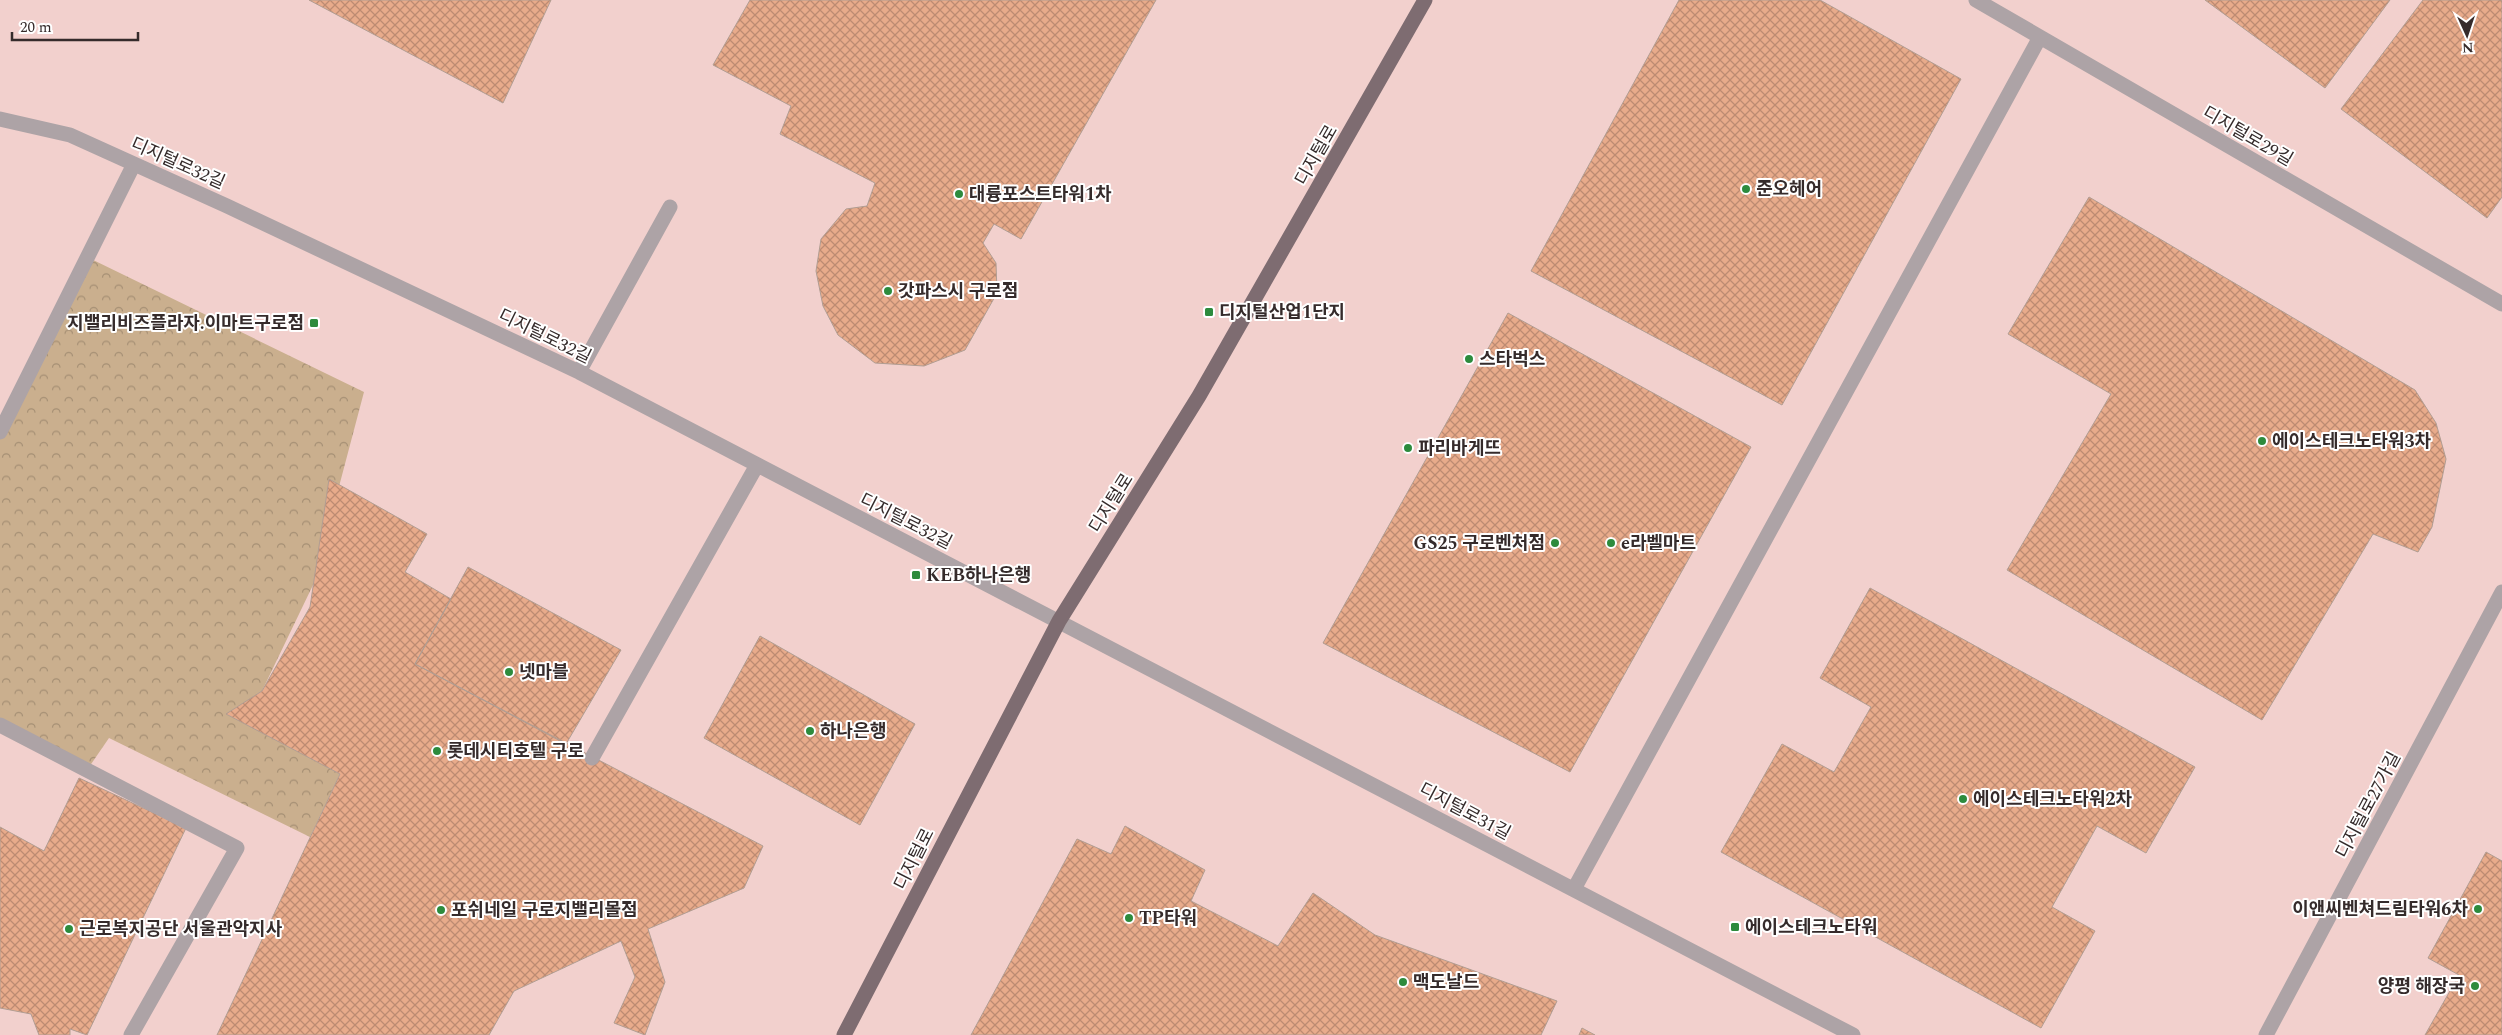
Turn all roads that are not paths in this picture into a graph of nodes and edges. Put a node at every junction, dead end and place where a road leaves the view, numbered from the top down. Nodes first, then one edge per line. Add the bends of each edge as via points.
1 (1426, 0) edge
2 (1976, 0) edge
3 (2040, 37) junction
4 (0, 119) edge
5 (134, 164) junction
6 (670, 207) dead end
7 (2502, 304) edge
8 (579, 372) junction
9 (0, 432) edge
10 (757, 465) junction
11 (2502, 592) edge
12 (1059, 621) junction
13 (0, 725) edge
14 (592, 758) dead end
15 (1574, 890) junction
16 (131, 1035) edge
17 (844, 1035) edge
18 (1853, 1035) edge
19 (2266, 1035) edge

1 - 12 main road, 디지털로 via 1199,396
2 - 3 street, 디지털로29길
3 - 7 street, 디지털로29길
3 - 15 street
4 - 5 street, 디지털로32길 via 70,135
5 - 8 street, 디지털로32길
5 - 9 street
6 - 8 street
8 - 10 street, 디지털로32길
10 - 12 street, 디지털로32길
10 - 14 street
11 - 19 street, 디지털로27가길
12 - 15 street, 디지털로31길
12 - 17 main road, 디지털로
13 - 16 street via 237,848
15 - 18 street, 디지털로31길

